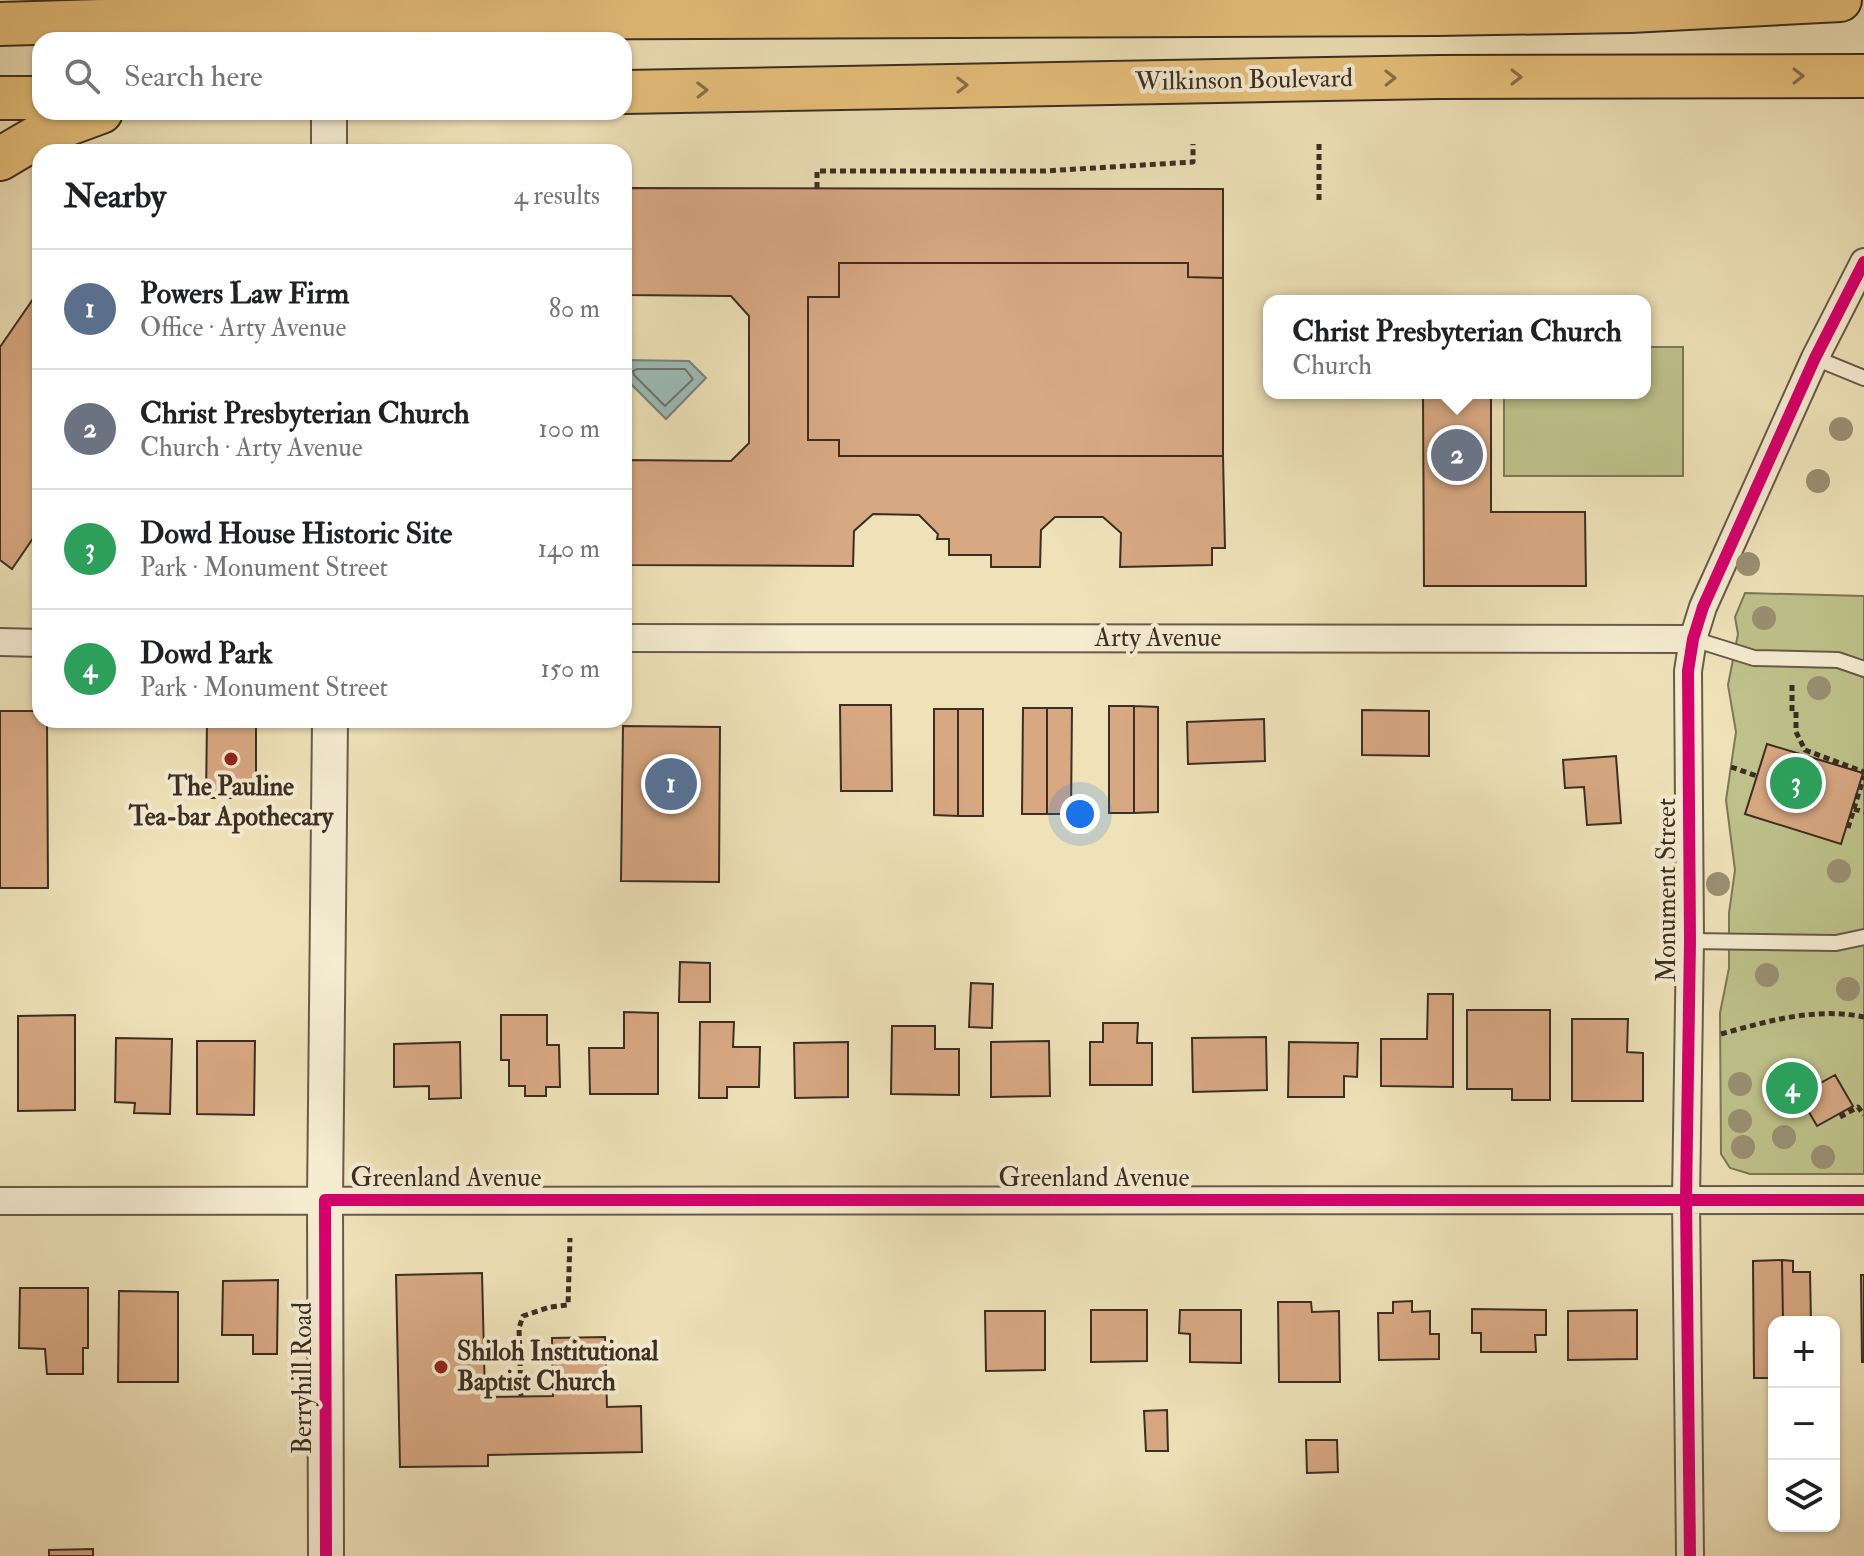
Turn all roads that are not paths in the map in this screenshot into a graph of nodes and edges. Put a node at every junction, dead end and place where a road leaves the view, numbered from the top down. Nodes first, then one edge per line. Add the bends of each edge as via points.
1 (1840, 0) edge
2 (1630, 5) edge
3 (1380, 7) edge
4 (795, 8) edge
5 (364, 9) edge
6 (169, 10) edge
7 (0, 24) edge
8 (1864, 76) edge
9 (632, 92) edge
10 (0, 98) edge
11 (32, 98) edge
12 (79, 120) edge
13 (329, 120) edge
14 (329, 144) edge
15 (0, 159) edge
16 (1864, 262) edge
17 (1815, 358) junction
18 (1864, 378) edge
19 (632, 638) edge
20 (1693, 639) junction
21 (0, 642) edge
22 (32, 643) edge
23 (1864, 669) edge
24 (330, 728) edge
25 (1864, 937) edge
26 (1690, 941) junction
27 (1686, 1199) junction
28 (325, 1200) junction
29 (1864, 1200) edge
30 (0, 1201) edge
31 (326, 1556) edge
32 (1690, 1556) edge

1 - 2 main road
2 - 3 main road
3 - 4 main road
4 - 5 main road
5 - 6 main road
6 - 7 main road
9 -> 8 main road, Wilkinson Boulevard via 1422,77
10 - 11 main road
12 - 15 main road
13 - 14 street
16 - 17 street, Monument Street
17 - 18 lane
17 - 20 street, Monument Street
19 - 20 street, Arty Avenue
20 - 23 lane via 1754,658 1838,660
20 - 26 street, Monument Street via 1688,671
21 - 22 street
24 - 28 street, Berryhill Road
25 - 26 lane via 1836,943
26 - 27 street, Monument Street
27 - 28 street, Greenland Avenue
27 - 29 street, Greenland Avenue
27 - 32 street, Monument Street
28 - 30 street, Greenland Avenue
28 - 31 street, Berryhill Road

